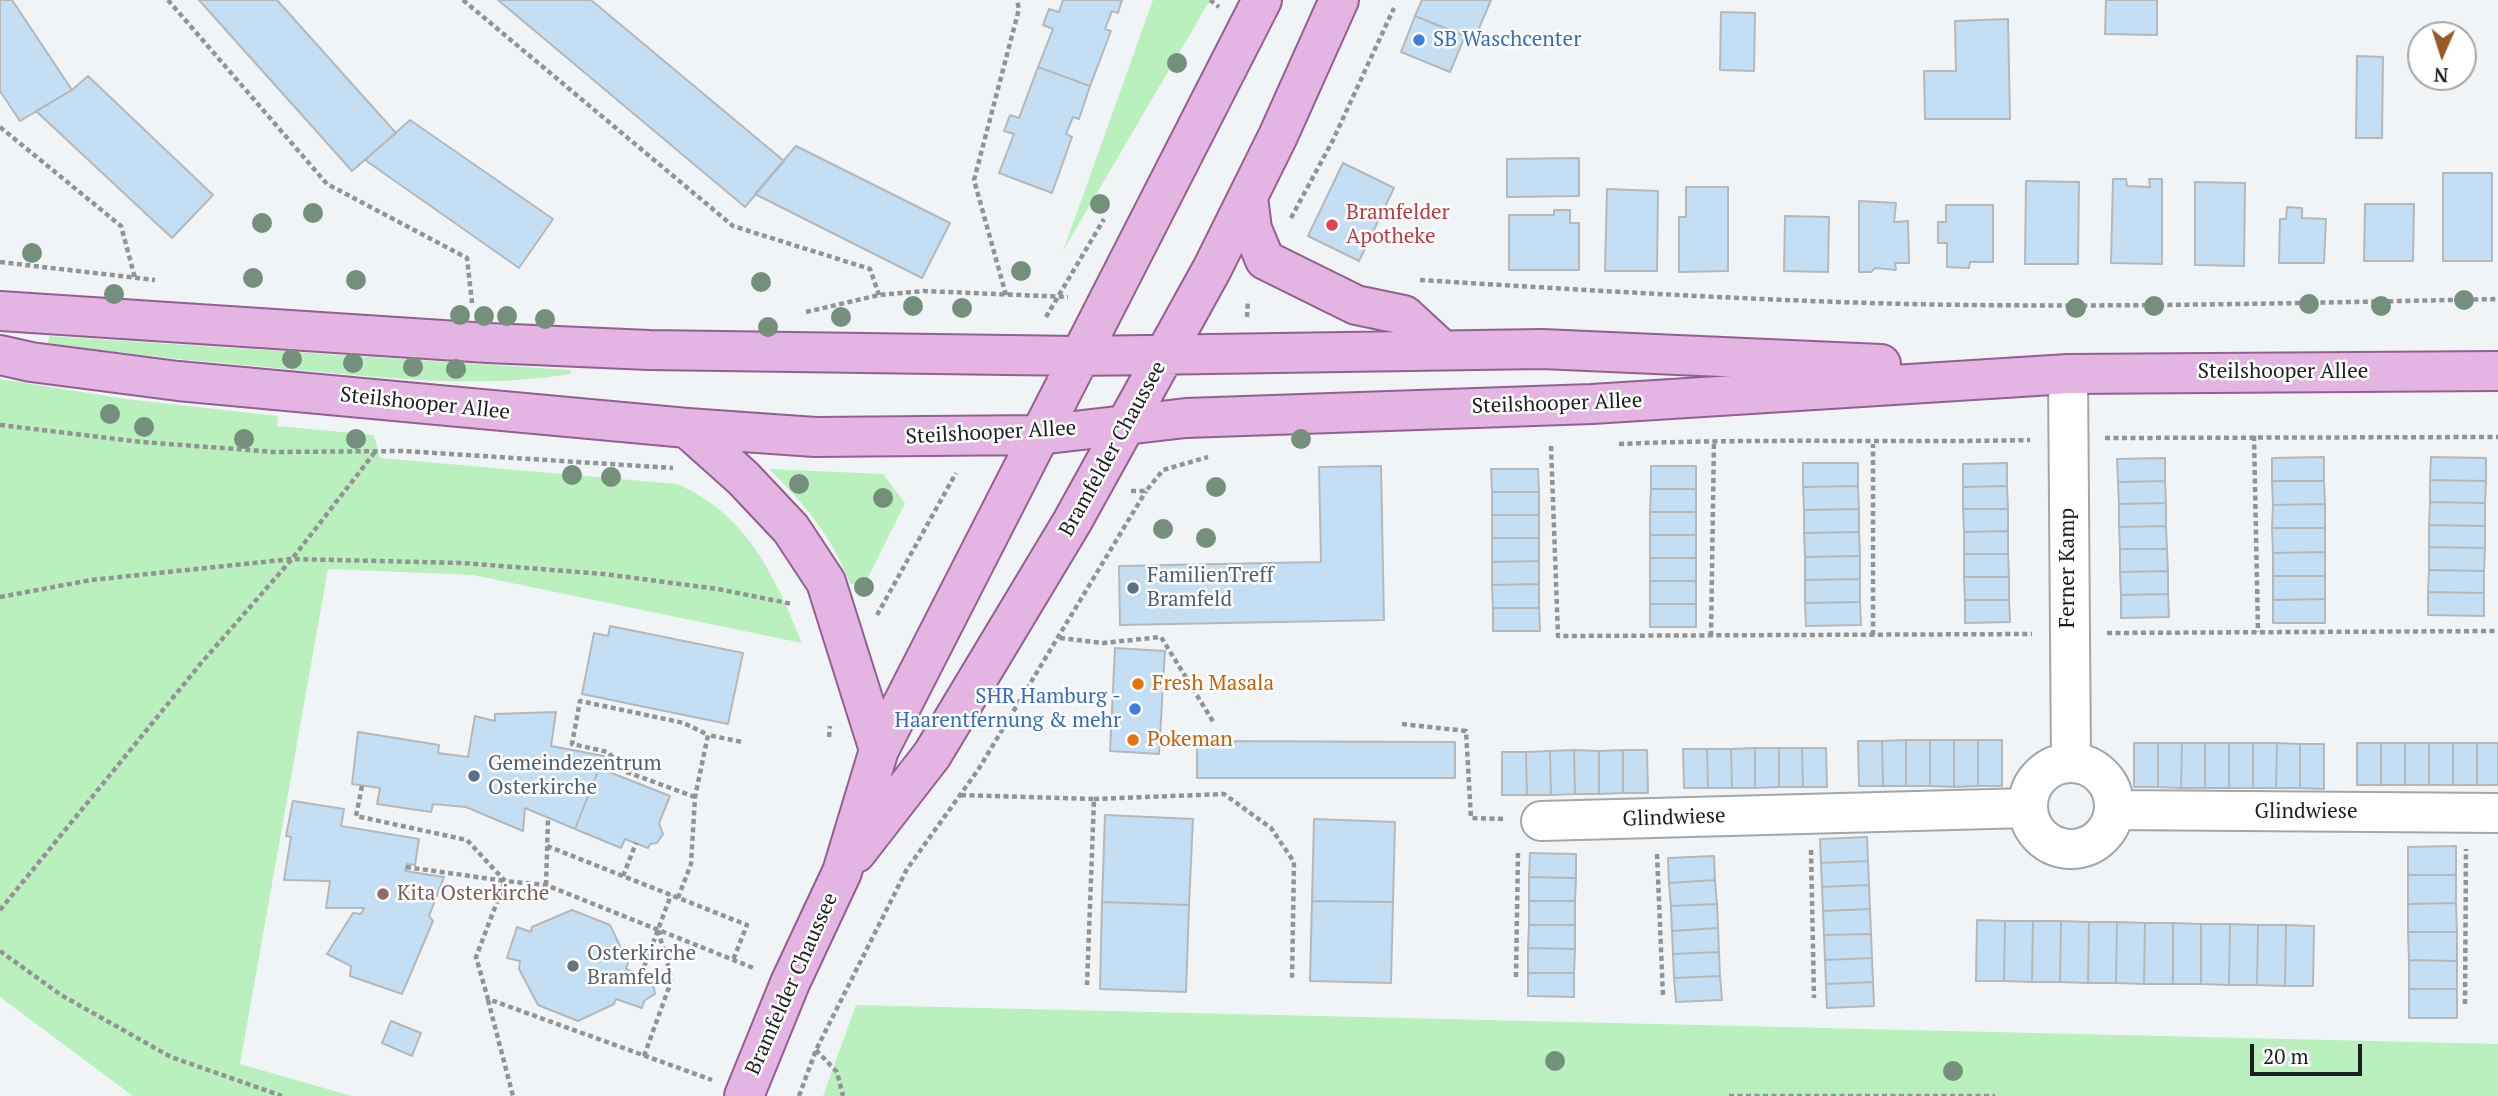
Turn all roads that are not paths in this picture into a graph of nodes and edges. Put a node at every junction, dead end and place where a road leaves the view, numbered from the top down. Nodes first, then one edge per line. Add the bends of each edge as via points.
1 (1262, 0) edge
2 (1339, 0) edge
3 (1248, 197) junction
4 (0, 311) edge
5 (1442, 350) junction
6 (0, 355) edge
7 (1165, 355) junction
8 (1079, 356) junction
9 (2498, 371) edge
10 (2068, 374) junction
11 (1127, 423) junction
12 (687, 428) junction
13 (1039, 435) junction
14 (879, 750) junction
15 (2071, 763) junction
16 (2028, 808) junction
17 (2114, 810) junction
18 (2482, 813) edge
19 (1530, 821) road end
20 (842, 872) junction
21 (744, 1094) edge

1 - 8 main road, Bramfelder Chaussee
2 - 3 main road, Bramfelder Chaussee
3 - 5 main road via 1252,229 1265,260 1356,305 1404,315
3 - 7 main road, Bramfelder Chaussee
4 - 8 main road, Steilshooper Allee via 636,350
5 - 7 main road, Steilshooper Allee
5 - 10 main road, Steilshooper Allee via 1542,349
6 - 12 main road, Steilshooper Allee via 178,381
7 - 8 main road, Steilshooper Allee
7 - 11 main road, Bramfelder Chaussee
8 - 13 main road, Bramfelder Chaussee
9 - 10 main road, Steilshooper Allee
10 - 11 main road, Steilshooper Allee via 1592,404
10 - 15 street, Ferner Kamp
11 - 13 main road, Steilshooper Allee
11 - 20 main road, Bramfelder Chaussee via 932,755
12 - 13 main road, Steilshooper Allee via 815,437
12 - 14 main road via 743,478 790,530 826,582
13 - 14 main road, Bramfelder Chaussee
14 - 20 main road, Bramfelder Chaussee
15 - 16 street via 2045,771 2029,794
15 - 17 street via 2098,772 2113,796
16 - 17 street via 2038,834 2056,846 2077,849 2102,836
16 - 19 street, Glindwiese
17 - 18 street, Glindwiese
20 - 21 main road, Bramfelder Chaussee

